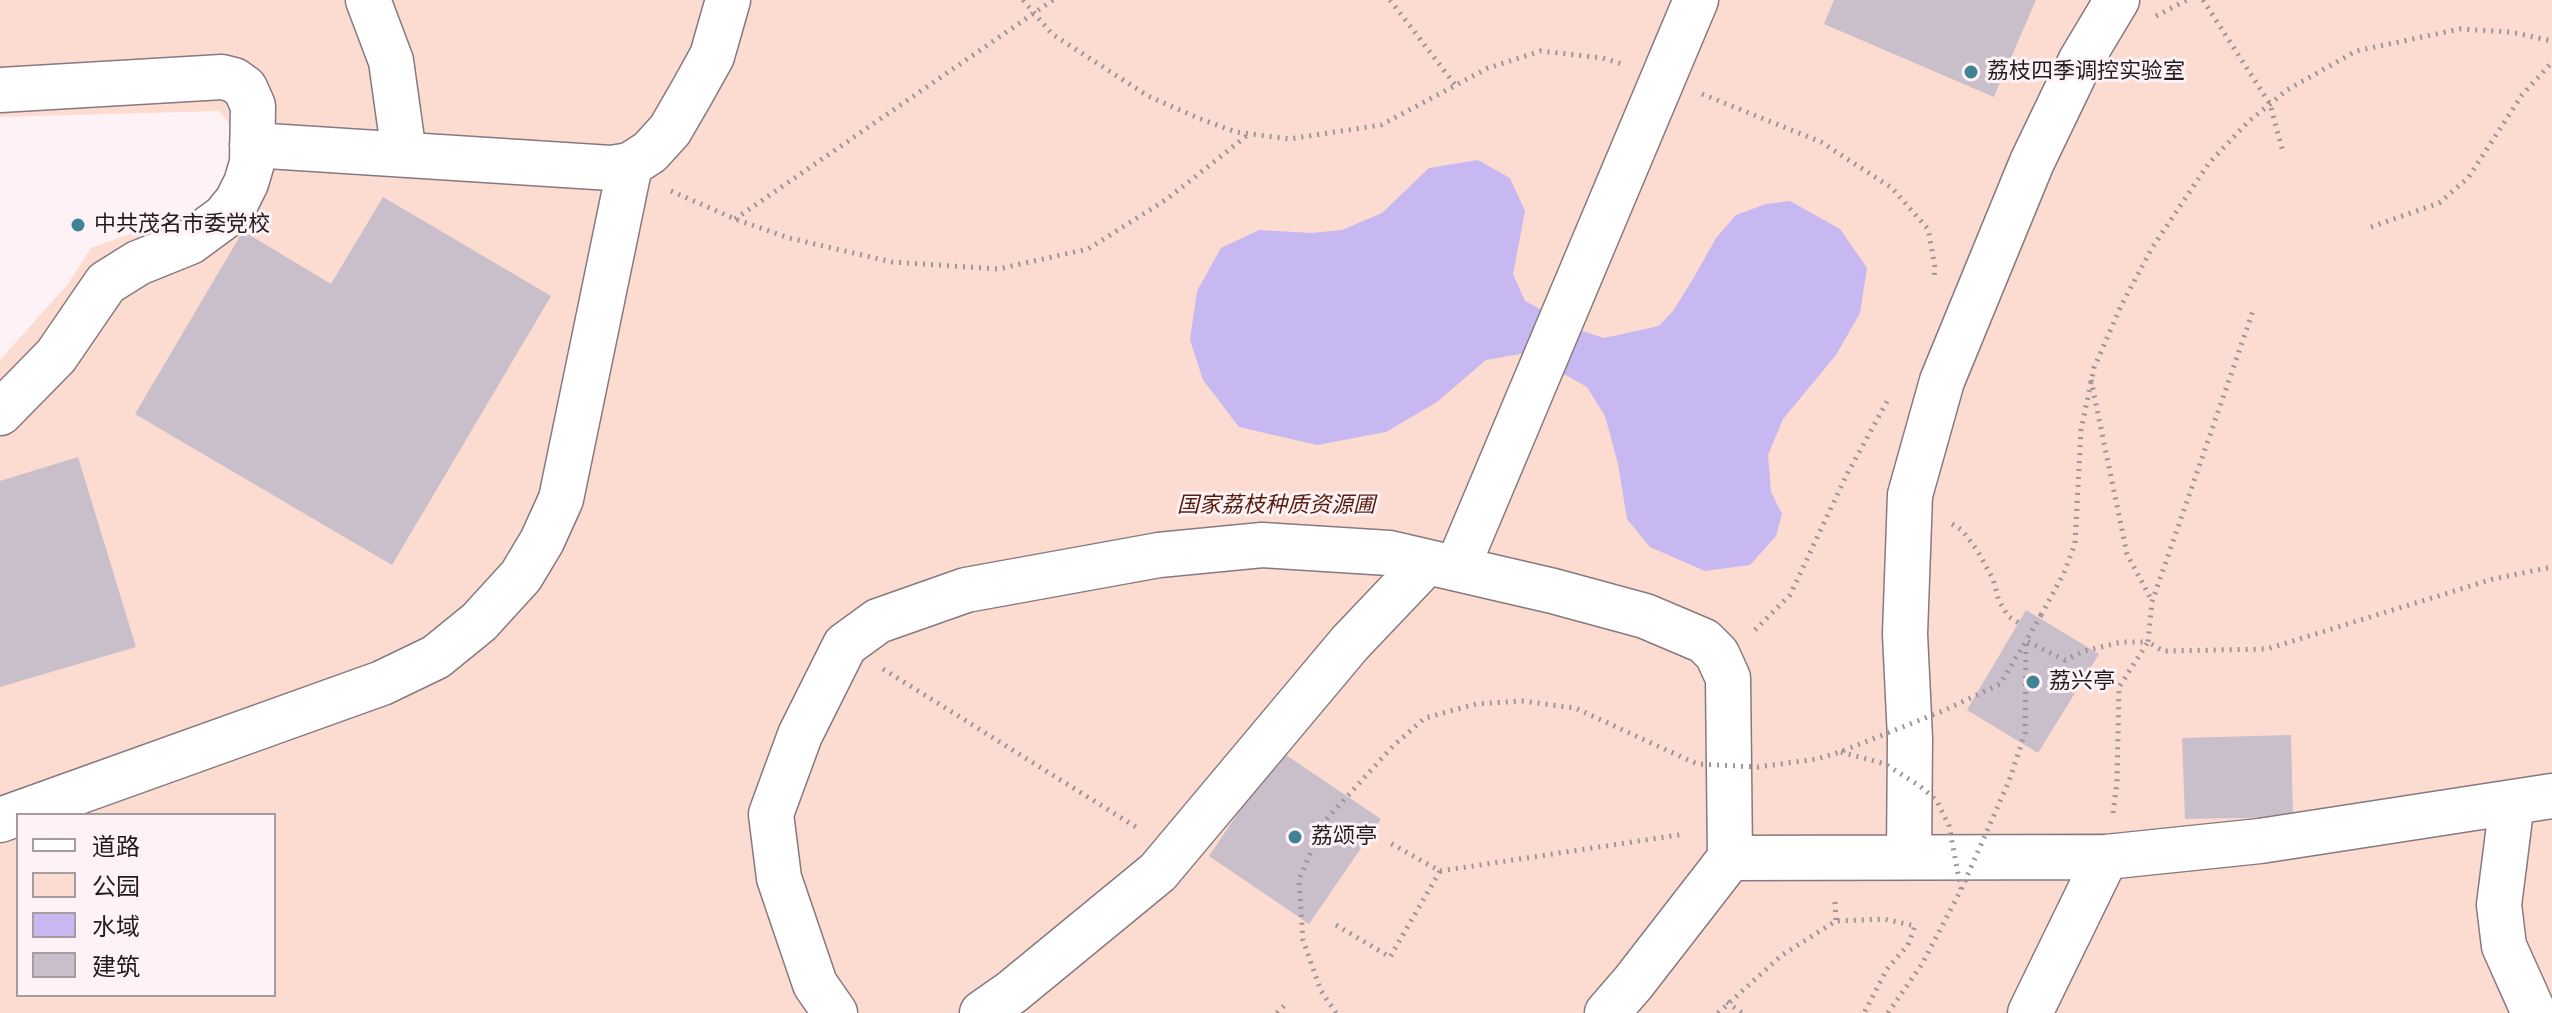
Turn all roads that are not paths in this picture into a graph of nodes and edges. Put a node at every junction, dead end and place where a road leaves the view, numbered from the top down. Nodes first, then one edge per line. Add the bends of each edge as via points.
1 (368, 0) edge
2 (728, 0) edge
3 (1696, 0) edge
4 (2117, 0) edge
5 (0, 90) edge
6 (252, 145) junction
7 (404, 154) junction
8 (635, 162) junction
9 (0, 413) edge
10 (1442, 565) junction
11 (2532, 799) edge
12 (20, 813) edge
13 (1730, 843) junction
14 (1909, 857) junction
15 (2106, 857) junction
16 (835, 1013) edge
17 (982, 1013) edge
18 (1607, 1013) edge
19 (2030, 1013) edge
20 (2534, 1013) edge

1 - 7 lane via 391,61
2 - 8 lane via 712,56 692,92 670,130
3 - 10 lane via 1480,512
4 - 14 lane via 2081,60 2032,162 1942,381 1910,495 1905,634
5 - 6 lane via 222,77 245,88 253,106
6 - 7 lane
6 - 9 lane via 246,183 224,217 190,242 106,283 56,356
7 - 8 lane via 611,168
8 - 12 lane via 561,499 521,576 479,622 436,657 382,683
10 - 13 lane via 1645,616 1704,641 1728,678
10 - 16 lane via 1389,553 1262,545 1159,555 966,590 878,621 845,645 800,735 771,814 779,878 815,984
10 - 17 lane via 1350,643 1158,872
11 - 15 lane via 2260,841
11 - 20 lane via 2499,905 2504,946
13 - 14 lane
13 - 18 lane
14 - 15 lane
15 - 19 lane

